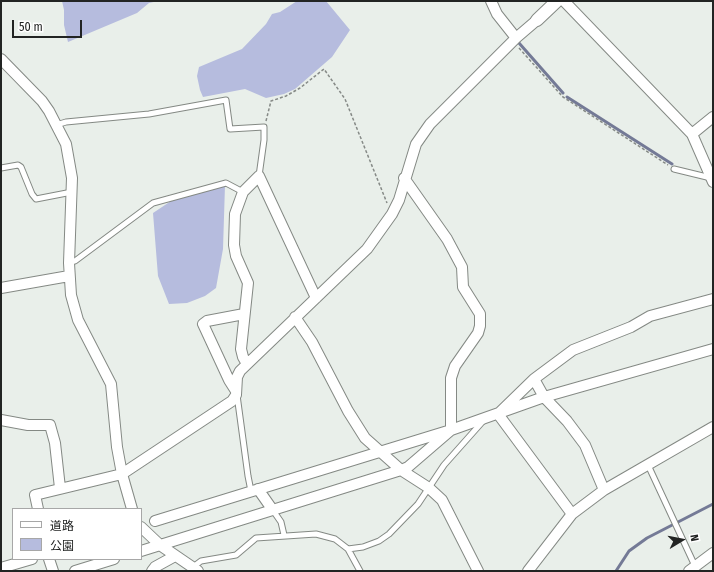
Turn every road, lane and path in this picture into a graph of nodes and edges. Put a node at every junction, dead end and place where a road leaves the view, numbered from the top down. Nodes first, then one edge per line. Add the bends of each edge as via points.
1 (491, 1) edge
2 (557, 1) edge
3 (564, 1) edge
4 (537, 20) joint
5 (517, 42) junction
6 (1, 59) edge
7 (713, 117) edge
8 (56, 125) junction
9 (264, 127) junction
10 (692, 134) junction
11 (1, 168) edge
12 (674, 169) joint
13 (259, 176) junction
14 (404, 178) junction
15 (712, 180) edge
16 (72, 192) junction
17 (243, 192) junction
18 (392, 214) junction
19 (69, 263) junction
20 (69, 276) junction
21 (1, 288) edge
22 (316, 298) junction
23 (713, 298) edge
24 (244, 314) junction
25 (295, 317) junction
26 (713, 349) edge
27 (247, 364) junction
28 (534, 379) junction
29 (236, 390) junction
30 (544, 397) junction
31 (498, 414) junction
32 (485, 419) junction
33 (1, 420) edge
34 (713, 427) edge
35 (451, 430) junction
36 (381, 451) junction
37 (648, 465) junction
38 (400, 470) junction
39 (122, 474) junction
40 (60, 488) junction
41 (429, 488) junction
42 (255, 490) junction
43 (604, 490) junction
44 (38, 508) edge
45 (132, 508) edge
46 (272, 509) junction
47 (572, 514) junction
48 (155, 521) dead end
49 (142, 528) edge
50 (284, 535) junction
51 (160, 545) junction
52 (348, 549) junction
53 (142, 551) edge
54 (713, 553) edge
55 (175, 556) junction
56 (29, 560) edge
57 (49, 560) edge
58 (111, 560) edge
59 (1, 568) edge
60 (692, 568) edge
61 (195, 569) edge
62 (53, 571) edge
63 (75, 571) edge
64 (152, 571) edge
65 (360, 571) edge
66 (478, 571) edge
67 (528, 571) edge

1 - 5 street via 496,14
2 - 4 street
3 - 10 street
4 - 5 street
5 - 12 path via 563,97
5 - 14 street via 430,124 416,144
6 - 8 street via 42,101
7 - 10 street
8 - 9 lane via 149,114 226,100 230,129
8 - 16 street via 66,144 71,165
9 - 13 lane
9 - 18 path via 271,101 300,88 324,69 346,100
10 - 15 street
11 - 16 lane via 18,165 21,167 36,199
12 - 15 lane
13 - 17 street
13 - 22 street
14 - 18 street via 399,200
14 - 35 street via 447,239 462,267 463,287 480,314 478,333 455,366 451,378
16 - 19 street
17 - 19 lane via 226,183 153,203
17 - 24 street via 234,214 234,245 248,283
18 - 22 street via 367,249
19 - 20 street
20 - 21 street
20 - 39 street via 75,311 111,384
22 - 25 street
23 - 28 street via 650,316 631,327 573,350
24 - 27 street via 241,349
24 - 29 street via 203,324
25 - 27 street
25 - 36 street via 312,342 348,411 362,432
26 - 30 street
27 - 29 street via 237,377
28 - 30 street
28 - 31 street
29 - 39 street via 232,401
29 - 42 lane
30 - 31 street
30 - 43 street via 585,445
31 - 32 street
31 - 47 street
32 - 35 street
32 - 41 lane via 444,465
33 - 40 street via 28,425 50,425 55,443
34 - 37 street
35 - 36 street
35 - 38 street via 408,467
36 - 38 street
36 - 42 street
37 - 43 street
37 - 60 lane
38 - 41 street
38 - 46 street
39 - 40 street
39 - 45 street
40 - 44 street via 35,495
41 - 52 lane via 418,504 389,534 363,547
41 - 66 street via 442,500
42 - 46 street
42 - 48 street
43 - 47 street
46 - 50 lane via 281,522
46 - 51 street
47 - 67 street
49 - 51 street
50 - 52 lane via 327,536
50 - 61 lane via 256,538 236,555 201,561
51 - 53 street
51 - 55 street
52 - 65 lane
54 - 60 street
55 - 61 street
55 - 64 street via 154,567
56 - 59 street
57 - 62 street
58 - 63 street

